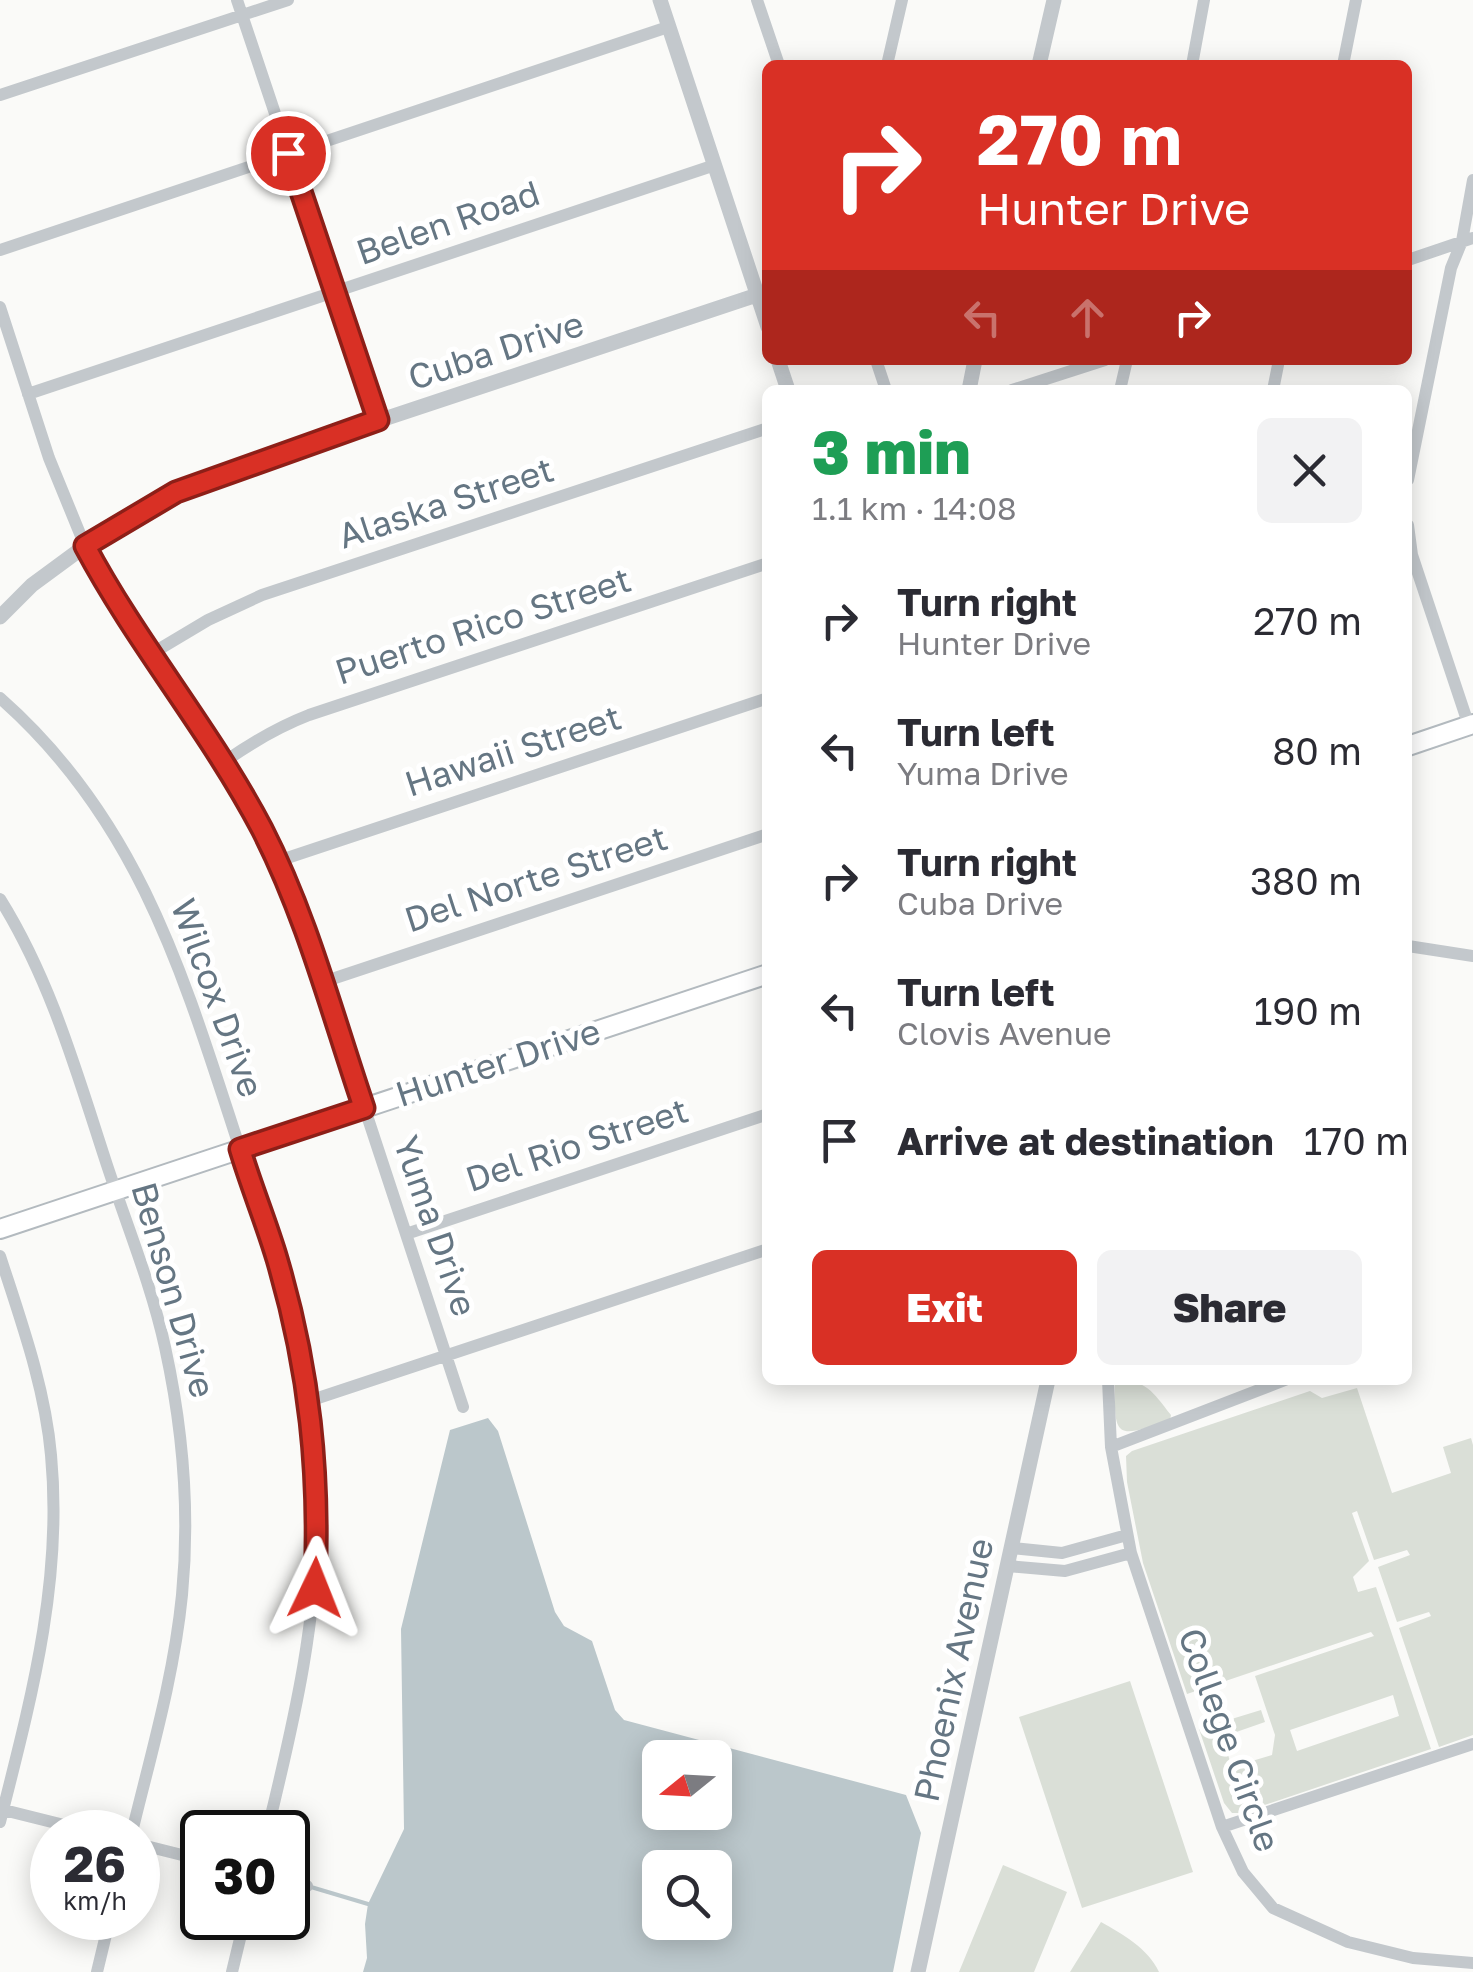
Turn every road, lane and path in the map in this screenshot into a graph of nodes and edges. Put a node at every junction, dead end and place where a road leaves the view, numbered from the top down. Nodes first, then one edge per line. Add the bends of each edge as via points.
1 (237, 0) edge
2 (288, 0) edge
3 (660, 0) edge
4 (757, 0) edge
5 (902, 0) edge
6 (1054, 0) edge
7 (1204, 0) edge
8 (1351, 1) edge
9 (242, 16) junction
10 (668, 27) junction
11 (777, 60) edge
12 (888, 60) edge
13 (1040, 60) edge
14 (1193, 60) edge
15 (1344, 60) edge
16 (0, 95) edge
17 (288, 153) junction
18 (715, 165) junction
19 (1473, 180) edge
20 (1468, 240) edge
21 (0, 250) edge
22 (1412, 259) edge
23 (334, 293) junction
24 (757, 295) junction
25 (0, 306) edge
26 (762, 310) edge
27 (1090, 365) edge
28 (1028, 385) edge
29 (28, 394) junction
30 (378, 420) junction
31 (762, 430) edge
32 (1412, 460) edge
33 (85, 546) junction
34 (1412, 555) edge
35 (762, 565) edge
36 (0, 618) edge
37 (152, 654) junction
38 (0, 698) edge
39 (762, 700) edge
40 (1471, 725) edge
41 (1412, 745) edge
42 (224, 762) junction
43 (762, 836) edge
44 (278, 862) junction
45 (0, 900) edge
46 (1412, 947) edge
47 (1473, 956) edge
48 (762, 976) edge
49 (323, 982) junction
50 (364, 1108) junction
51 (762, 1116) edge
52 (240, 1149) junction
53 (115, 1190) junction
54 (0, 1228) edge
55 (406, 1234) junction
56 (762, 1251) edge
57 (0, 1256) edge
58 (447, 1355) junction
59 (1047, 1385) edge
60 (1108, 1385) edge
61 (1271, 1385) edge
62 (309, 1401) junction
63 (463, 1408) dead end
64 (1111, 1447) junction
65 (1127, 1535) junction
66 (1012, 1548) junction
67 (1131, 1552) junction
68 (1008, 1566) junction
69 (1473, 1744) edge
70 (137, 1810) edge
71 (272, 1810) edge
72 (1, 1813) edge
73 (30, 1819) edge
74 (1222, 1827) junction
75 (105, 1940) edge
76 (240, 1940) edge
77 (1473, 1964) edge
78 (97, 1972) edge
79 (232, 1972) edge
80 (918, 1972) edge

1 - 9 street
2 - 9 street
3 - 10 street
4 - 11 street
5 - 12 street
6 - 13 street
7 - 14 street
8 - 15 street
9 - 16 street
9 - 17 street
10 - 17 street
10 - 18 street
17 - 21 street
17 - 23 street
18 - 23 street, Belen Road
18 - 24 street
19 - 20 street
20 - 22 street
20 - 32 street via 1451,268
23 - 29 street, Belen Road
23 - 30 street
24 - 26 street
24 - 30 street, Cuba Drive
25 - 29 street, Yuma Drive
27 - 28 street
29 - 33 street, Yuma Drive
30 - 33 street, Cuba Drive via 176,492
31 - 37 street, Alaska Street via 262,595
33 - 36 street, Cuba Drive
33 - 37 street, Yuma Drive
34 - 40 street
35 - 42 street, Puerto Rico Street via 309,715
37 - 42 street, Yuma Drive
38 - 52 street, Wilcox Drive via 80,784 135,868 172,949
39 - 44 street, Hawaii Street
40 - 41 main road
42 - 44 street, Yuma Drive
43 - 49 street, Del Norte Street
44 - 49 street, Yuma Drive
45 - 53 street, Benson Drive via 44,981
46 - 47 street
48 - 50 main road, Hunter Drive
49 - 50 street, Yuma Drive
50 - 52 main road, Hunter Drive
50 - 55 street, Yuma Drive
51 - 55 street, Del Rio Street
52 - 53 main road, Hunter Drive
52 - 62 street, Wilcox Drive via 285,1287
53 - 54 main road, Hunter Drive
53 - 70 street, Benson Drive via 164,1342 186,1503 176,1644
55 - 58 street, Yuma Drive
56 - 58 street
57 - 72 street via 46,1420 54,1520 45,1631
58 - 62 street
58 - 63 street, Yuma Drive
59 - 66 street, Phoenix Avenue
60 - 64 street, College Circle
61 - 64 street
62 - 71 street, Wilcox Drive via 317,1494 315,1588 302,1682
64 - 65 street, College Circle
65 - 66 street via 1062,1553
65 - 67 street, College Circle
66 - 68 street, Phoenix Avenue
67 - 68 street via 1065,1571
67 - 74 street, College Circle
68 - 80 street, Phoenix Avenue
69 - 74 street
72 - 73 street
74 - 77 street, College Circle via 1243,1872 1273,1908 1348,1942
75 - 78 street
76 - 79 street

